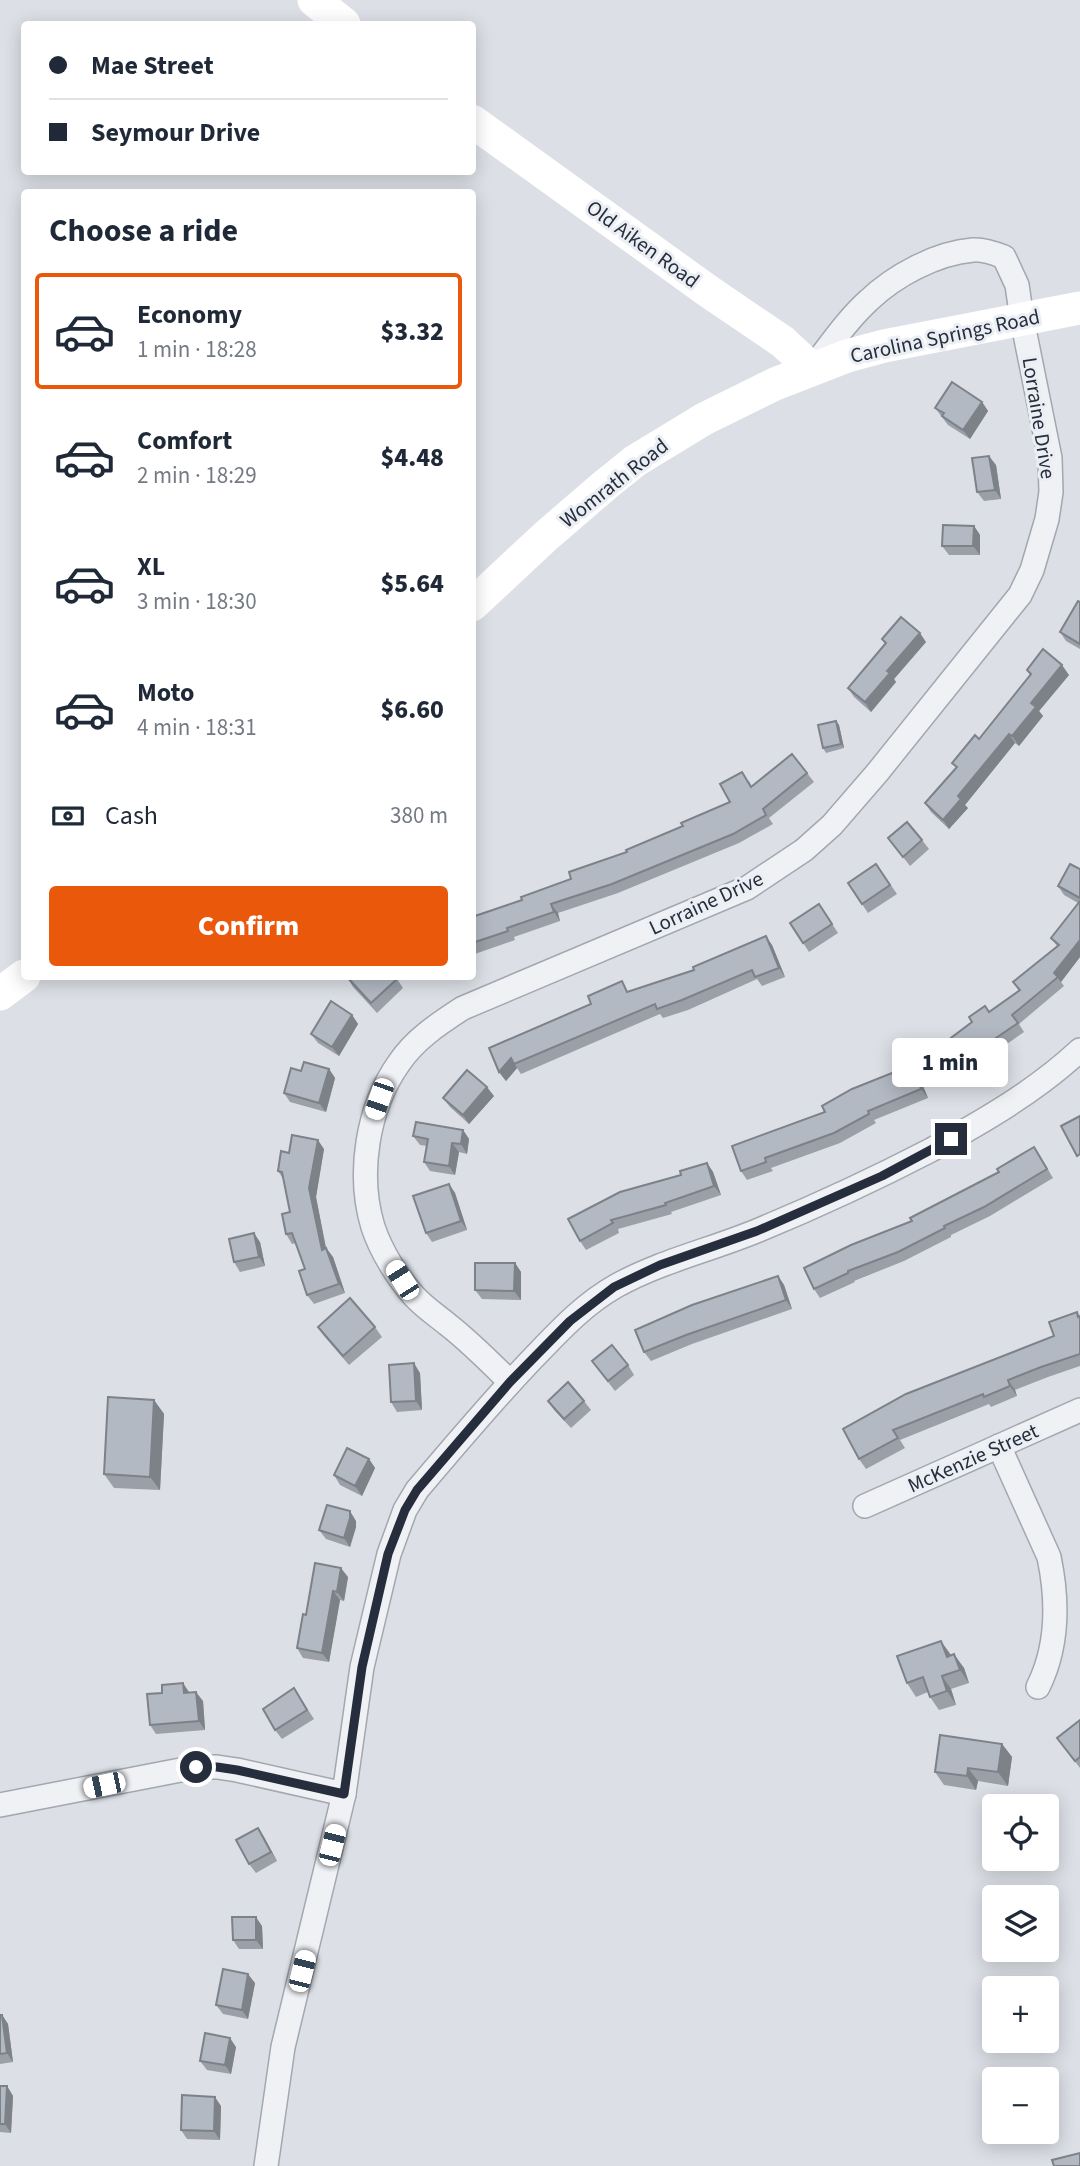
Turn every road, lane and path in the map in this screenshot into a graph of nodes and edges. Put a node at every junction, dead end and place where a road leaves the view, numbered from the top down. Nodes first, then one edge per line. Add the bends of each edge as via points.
1 (314, 0) edge
2 (340, 21) edge
3 (476, 124) edge
4 (1080, 308) edge
5 (1022, 319) junction
6 (812, 369) junction
7 (476, 601) edge
8 (21, 978) edge
9 (0, 994) edge
10 (1080, 1050) edge
11 (510, 1382) junction
12 (1080, 1410) edge
13 (999, 1446) junction
14 (866, 1506) dead end
15 (1038, 1686) dead end
16 (344, 1794) junction
17 (0, 1805) edge
18 (266, 2166) edge

1 - 2 street
3 - 6 street, Old Aiken Road via 783,342
4 - 5 street, Carolina Springs Road
5 - 6 street, Carolina Springs Road via 884,346
5 - 6 street, Lorraine Drive via 1017,285 1004,257 974,250 926,262 887,284 866,302
5 - 11 street, Lorraine Drive via 1050,458 1051,492 1041,545 1020,594 877,773 832,825 747,888 464,1007 414,1045 379,1099 371,1120 366,1162 369,1211 381,1247 414,1297
6 - 7 street, Womrath Road via 704,419 635,461
8 - 9 street
10 - 11 street via 1008,1106 882,1176 614,1287 570,1321
11 - 16 street via 417,1490 396,1532 362,1667
12 - 13 street, McKenzie Street
13 - 14 street, McKenzie Street
13 - 15 street via 1052,1572 1055,1630 1052,1653
16 - 17 street via 237,1770 196,1767
16 - 18 street via 283,2047

